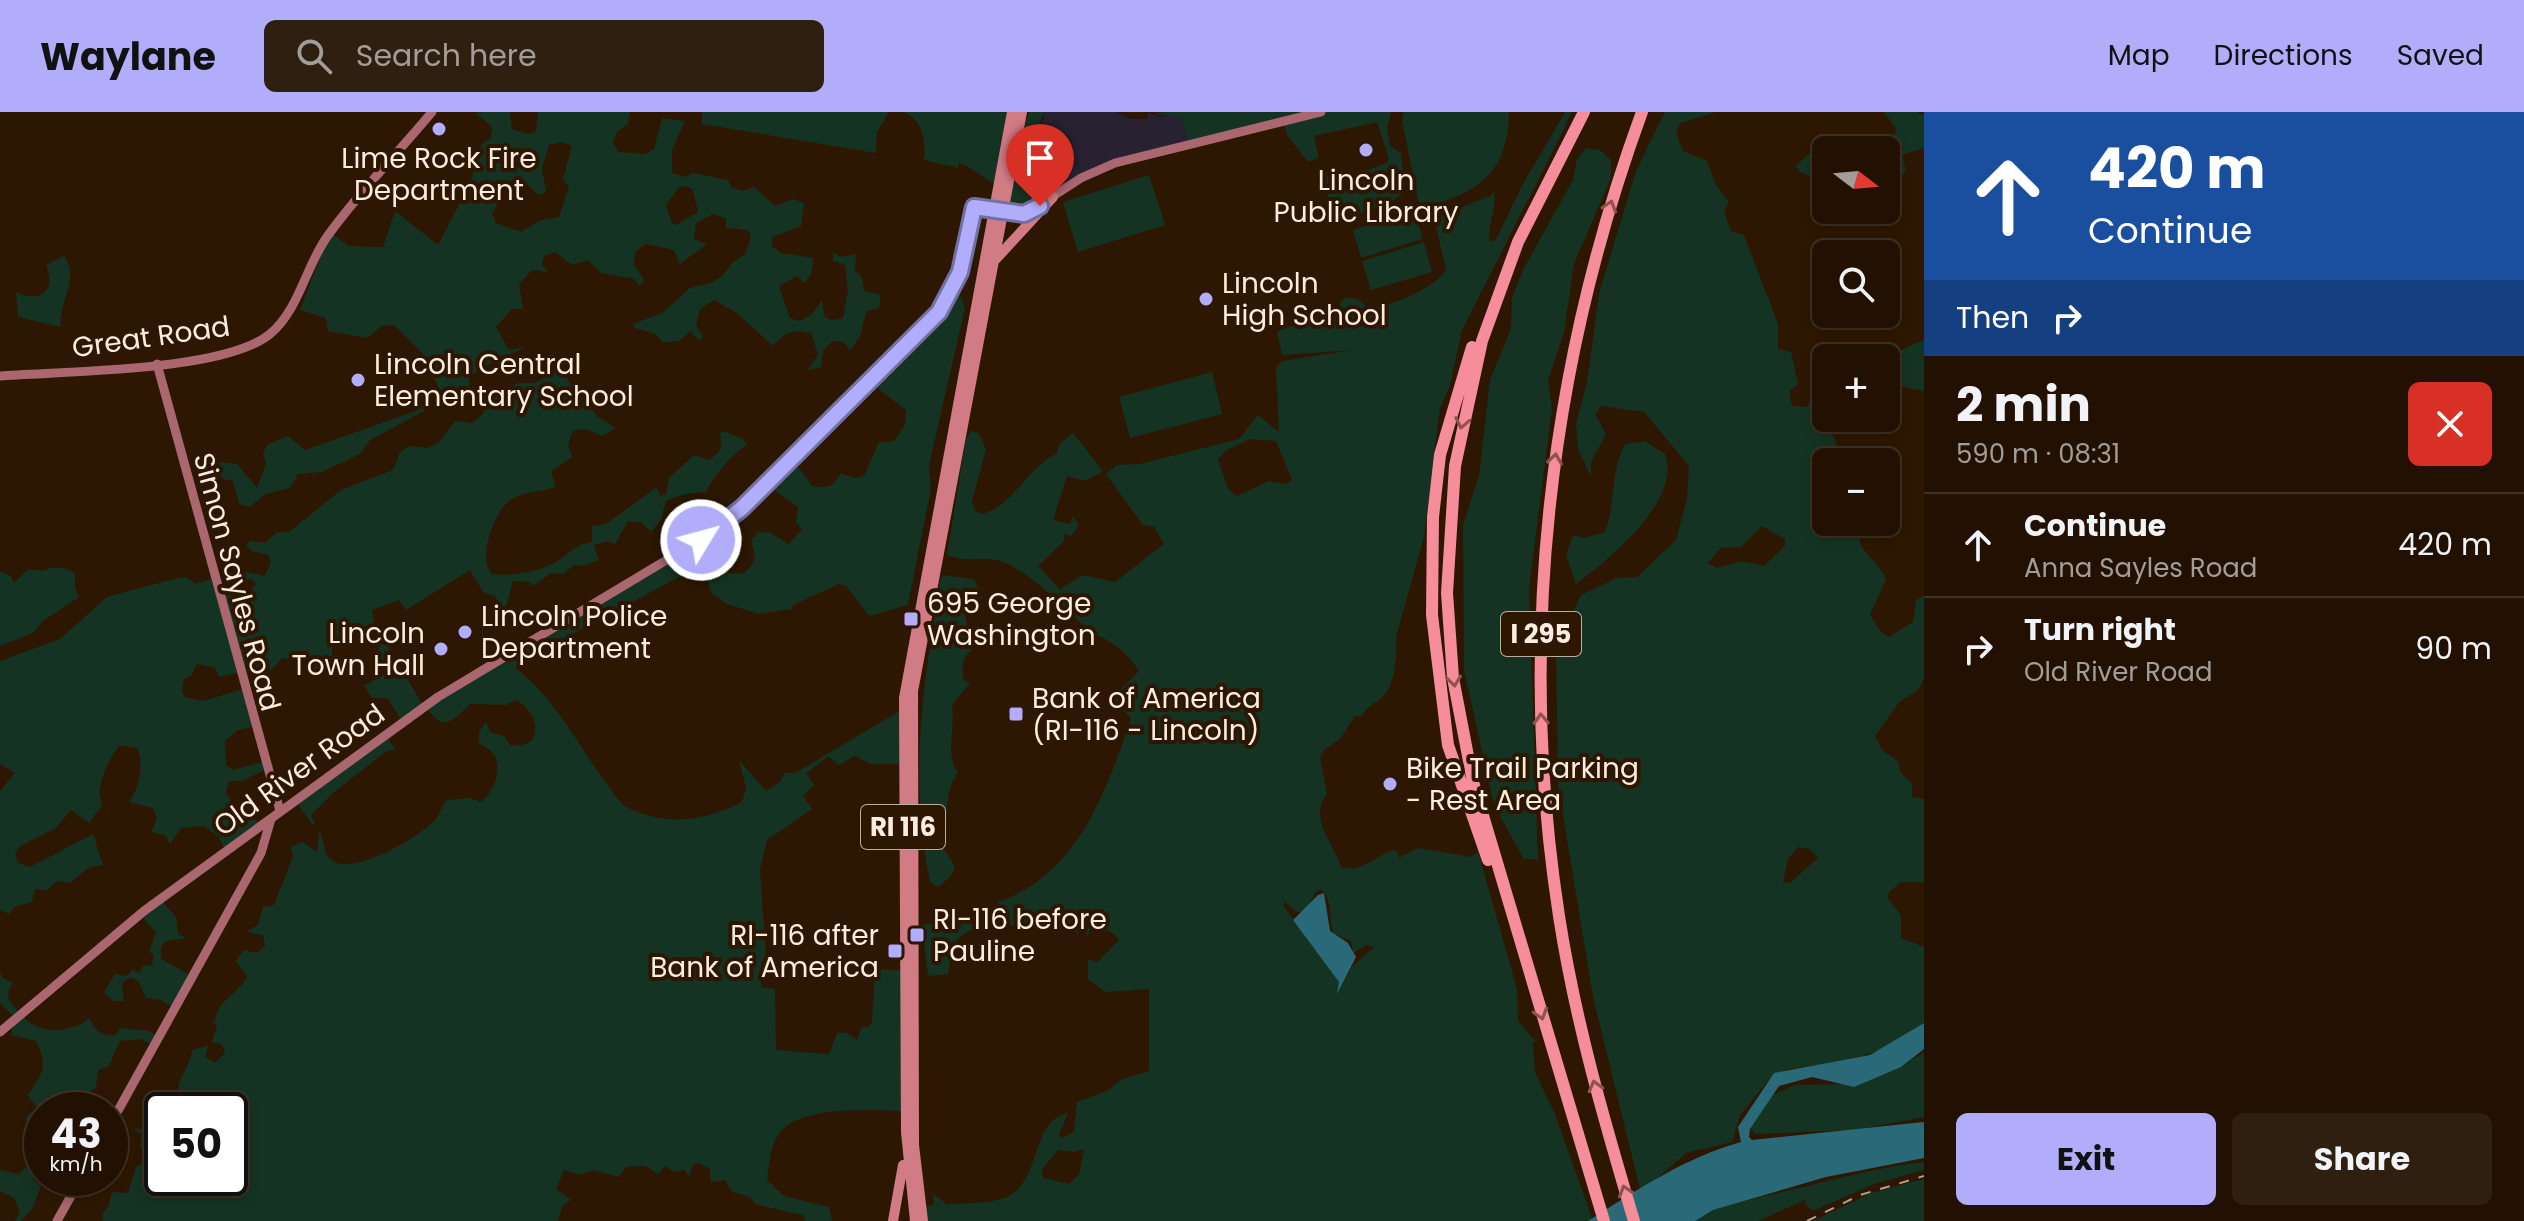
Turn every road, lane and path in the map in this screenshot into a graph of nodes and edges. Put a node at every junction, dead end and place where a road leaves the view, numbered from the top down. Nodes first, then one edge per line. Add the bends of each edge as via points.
1 (432, 112) edge
2 (1012, 112) edge
3 (1022, 112) edge
4 (1321, 112) edge
5 (1584, 112) edge
6 (1642, 112) edge
7 (1053, 197) junction
8 (998, 211) junction
9 (993, 265) junction
10 (157, 364) junction
11 (0, 376) edge
12 (280, 811) junction
13 (271, 819) junction
14 (909, 998) junction
15 (0, 1032) edge
16 (128, 1093) edge
17 (906, 1143) junction
18 (71, 1196) edge
19 (57, 1221) edge
20 (893, 1221) edge
21 (915, 1221) edge
22 (923, 1221) edge
23 (1604, 1221) edge
24 (1634, 1221) edge

1 - 10 main road, Great Road via 328,234 291,306 269,335 220,355
2 - 8 main road, RI 116
3 - 8 main road, RI 116
4 - 7 main road via 1120,161
5 -> 23 highway via 1489,299 1447,422 1434,506 1432,587 1437,678 1449,752 1526,964
24 -> 6 highway, I 295 via 1579,1020 1556,896 1545,791 1541,637 1549,508 1569,372 1597,250
7 - 8 main road via 1027,213
7 - 9 main road
8 - 9 main road, RI 116
8 - 12 main road, Old River Road via 974,207 957,281 928,323 720,528 461,681
8 - 14 main road, RI 116 via 905,688
9 - 14 main road, RI 116 via 913,691
10 - 11 main road, Great Road
10 - 12 main road, Simon Sayles Road
12 - 13 main road, Old River Road
13 - 15 main road, Old River Road via 124,926
13 - 16 main road via 255,865
14 - 17 main road, RI 116
14 - 22 main road, RI 116
17 - 20 main road
17 - 21 main road, RI 116
18 - 19 main road

